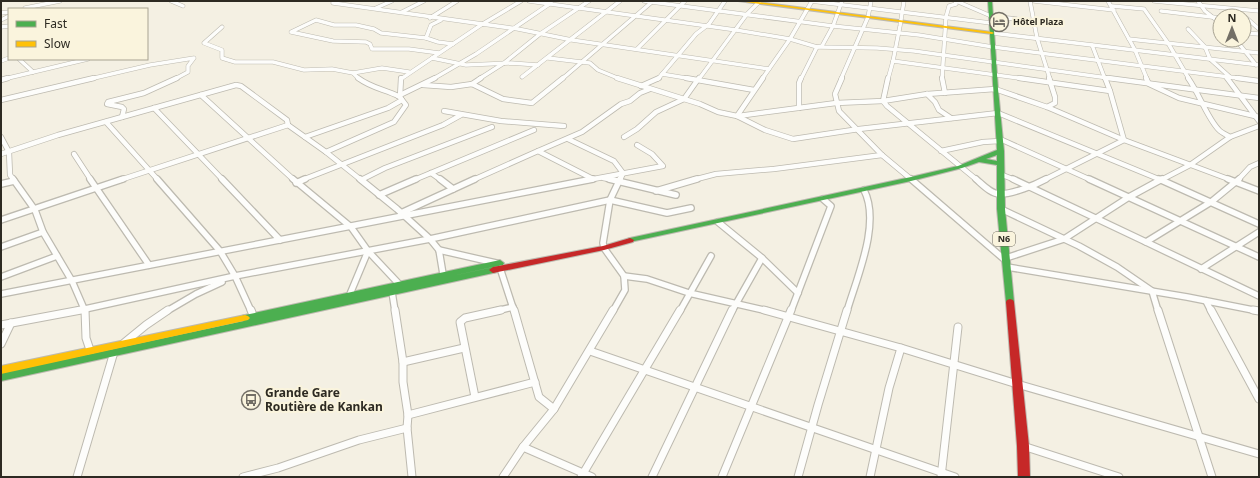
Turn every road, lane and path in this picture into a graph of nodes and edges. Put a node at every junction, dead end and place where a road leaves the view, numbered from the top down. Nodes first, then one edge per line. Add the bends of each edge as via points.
1 (39, 1) edge
2 (60, 1) edge
3 (171, 1) edge
4 (335, 1) edge
5 (358, 1) edge
6 (392, 1) edge
7 (424, 1) edge
8 (457, 1) edge
9 (521, 1) edge
10 (529, 1) edge
11 (555, 1) edge
12 (589, 1) edge
13 (620, 1) edge
14 (644, 1) edge
15 (685, 1) edge
16 (725, 1) edge
17 (740, 1) edge
18 (812, 1) edge
19 (871, 1) edge
20 (904, 1) edge
21 (955, 1) edge
22 (990, 1) edge
23 (1030, 1) edge
24 (1034, 1) edge
25 (1080, 1) edge
26 (1108, 1) edge
27 (1154, 1) edge
28 (1198, 1) edge
29 (653, 2) edge
30 (759, 2) edge
31 (841, 3) edge
32 (551, 4) junction
33 (183, 6) dead end
34 (351, 6) junction
35 (1081, 6) junction
36 (1112, 6) junction
37 (1201, 6) junction
38 (679, 7) junction
39 (26, 8) edge
40 (28, 8) edge
41 (376, 8) junction
42 (580, 8) junction
43 (870, 8) junction
44 (1218, 8) edge
45 (807, 9) junction
46 (717, 10) junction
47 (1114, 10) junction
48 (1161, 11) dead end
49 (607, 12) junction
50 (903, 12) junction
51 (402, 13) junction
52 (838, 13) junction
53 (747, 14) junction
54 (635, 16) junction
55 (1212, 16) edge
56 (868, 17) junction
57 (946, 17) junction
58 (1212, 17) edge
59 (430, 18) junction
60 (441, 19) junction
61 (991, 19) junction
62 (666, 20) junction
63 (902, 21) junction
64 (1034, 21) junction
65 (800, 22) junction
66 (481, 25) junction
67 (707, 26) junction
68 (833, 26) junction
69 (222, 27) dead end
70 (946, 27) junction
71 (513, 28) junction
72 (863, 29) junction
73 (1188, 29) dead end
74 (736, 30) junction
75 (898, 33) junction
76 (992, 33) junction
77 (540, 34) junction
78 (426, 38) junction
79 (1036, 38) junction
80 (790, 39) junction
81 (945, 39) junction
82 (1129, 39) junction
83 (572, 40) junction
84 (1168, 43) junction
85 (453, 44) junction
86 (602, 44) junction
87 (1092, 45) junction
88 (817, 47) junction
89 (993, 47) junction
90 (1206, 47) junction
91 (853, 48) junction
92 (1243, 48) edge
93 (637, 49) junction
94 (895, 50) junction
95 (1135, 50) junction
96 (1246, 52) junction
97 (439, 53) junction
98 (1042, 53) junction
99 (1259, 53) edge
100 (1176, 55) junction
101 (679, 56) junction
102 (943, 56) junction
103 (431, 58) junction
104 (548, 58) junction
105 (1210, 59) junction
106 (20, 60) edge
107 (81, 60) edge
108 (713, 60) junction
109 (1098, 60) junction
110 (892, 61) junction
111 (583, 62) junction
112 (504, 63) junction
113 (994, 63) junction
114 (460, 64) junction
115 (1140, 65) junction
116 (1258, 65) edge
117 (538, 66) junction
118 (943, 67) junction
119 (769, 69) junction
120 (1046, 70) junction
121 (1183, 71) junction
122 (33, 72) junction
123 (409, 72) junction
124 (353, 73) junction
125 (662, 74) junction
126 (995, 76) junction
127 (1105, 77) junction
128 (1228, 77) junction
129 (522, 78) dead end
130 (1, 80) edge
131 (697, 81) junction
132 (1259, 81) edge
133 (1051, 83) junction
134 (472, 84) junction
135 (1149, 84) junction
136 (423, 85) junction
137 (641, 86) junction
138 (994, 88) junction
139 (650, 89) junction
140 (754, 90) junction
141 (1197, 90) junction
142 (1110, 91) junction
143 (945, 93) junction
144 (927, 94) junction
145 (201, 95) junction
146 (1239, 95) junction
147 (400, 97) junction
148 (1259, 98) edge
149 (684, 99) junction
150 (1, 100) edge
151 (883, 101) junction
152 (836, 103) junction
153 (1202, 104) junction
154 (1047, 106) junction
155 (154, 108) junction
156 (799, 108) junction
157 (444, 111) dead end
158 (998, 113) junction
159 (461, 115) junction
160 (737, 116) junction
161 (122, 117) junction
162 (1257, 117) edge
163 (951, 118) junction
164 (1259, 121) edge
165 (106, 122) junction
166 (908, 123) junction
167 (288, 125) junction
168 (564, 126) dead end
169 (1259, 126) edge
170 (492, 127) dead end
171 (858, 129) junction
172 (534, 130) dead end
173 (1, 137) edge
174 (305, 137) junction
175 (624, 137) dead end
176 (1230, 137) junction
177 (248, 139) junction
178 (568, 139) junction
179 (1000, 140) junction
180 (1124, 140) junction
181 (636, 145) dead end
182 (538, 151) junction
183 (1001, 151) junction
184 (9, 152) junction
185 (326, 152) junction
186 (941, 152) junction
187 (1, 154) edge
188 (74, 154) dead end
189 (199, 154) junction
190 (1096, 154) junction
191 (882, 155) junction
192 (980, 160) junction
193 (1259, 162) edge
194 (342, 164) junction
195 (1000, 164) junction
196 (1190, 165) junction
197 (960, 167) junction
198 (1066, 170) junction
199 (149, 171) junction
200 (431, 173) junction
201 (623, 173) junction
202 (1000, 174) junction
203 (602, 178) junction
204 (593, 179) junction
205 (911, 179) junction
206 (360, 180) junction
207 (1160, 180) junction
208 (14, 181) junction
209 (296, 183) junction
210 (620, 183) junction
211 (1236, 183) junction
212 (1, 184) edge
213 (1031, 187) junction
214 (96, 189) junction
215 (453, 189) junction
216 (864, 190) junction
217 (656, 191) junction
218 (1259, 192) edge
219 (1000, 194) junction
220 (379, 195) junction
221 (676, 195) dead end
222 (1129, 198) junction
223 (824, 199) junction
224 (610, 200) junction
225 (1211, 202) junction
226 (691, 208) dead end
227 (1001, 209) junction
228 (35, 210) junction
229 (403, 214) junction
230 (1097, 218) junction
231 (1, 220) edge
232 (1181, 221) junction
233 (718, 222) junction
234 (1259, 224) edge
235 (351, 227) junction
236 (43, 232) junction
237 (1259, 232) edge
238 (430, 239) junction
239 (1064, 239) junction
240 (280, 240) junction
241 (1146, 242) junction
242 (604, 245) junction
243 (1238, 246) junction
244 (1, 247) edge
245 (439, 250) junction
246 (220, 251) junction
247 (368, 251) junction
248 (57, 256) junction
249 (711, 256) dead end
250 (1259, 257) edge
251 (762, 258) junction
252 (1006, 262) junction
253 (149, 264) junction
254 (498, 266) junction
255 (1201, 269) junction
256 (443, 274) junction
257 (235, 276) junction
258 (624, 276) junction
259 (1, 277) edge
260 (72, 281) junction
261 (398, 284) junction
262 (1152, 291) junction
263 (392, 292) junction
264 (689, 293) junction
265 (798, 293) junction
266 (1, 294) edge
267 (350, 294) junction
268 (1259, 296) edge
269 (1206, 301) junction
270 (736, 304) junction
271 (512, 307) junction
272 (86, 309) junction
273 (1259, 311) edge
274 (253, 315) junction
275 (789, 316) junction
276 (11, 323) junction
277 (1, 325) edge
278 (958, 327) dead end
279 (841, 332) junction
280 (125, 342) junction
281 (1, 344) edge
282 (464, 348) junction
283 (901, 348) junction
284 (590, 351) junction
285 (117, 352) junction
286 (91, 353) junction
287 (403, 362) junction
288 (954, 365) junction
289 (1, 370) edge
290 (645, 371) junction
291 (1, 377) edge
292 (535, 382) junction
293 (1017, 384) junction
294 (696, 387) junction
295 (475, 397) junction
296 (1259, 399) edge
297 (554, 408) junction
298 (752, 408) junction
299 (408, 415) junction
300 (407, 428) junction
301 (810, 428) junction
302 (1200, 437) junction
303 (1023, 446) junction
304 (523, 447) junction
305 (876, 450) junction
306 (1259, 454) edge
307 (941, 474) edge
308 (582, 475) edge
309 (77, 477) edge
310 (243, 477) edge
311 (412, 477) edge
312 (503, 477) edge
313 (592, 477) edge
314 (652, 477) edge
315 (722, 477) edge
316 (798, 477) edge
317 (870, 477) edge
318 (955, 477) edge
319 (1024, 477) edge
320 (1119, 477) edge
321 (1212, 477) edge

1 - 39 street
2 - 40 street
3 - 33 street
4 - 34 street via 333,3
5 - 34 street
6 - 41 street
7 - 51 street
8 - 59 street
9 - 66 street
10 - 32 street
11 - 32 street
12 - 42 street
13 - 49 street
14 - 29 street
15 - 38 street
16 - 46 street
17 - 30 main road
18 - 31 street
18 - 45 street
19 - 43 street
20 - 50 street
21 - 57 street via 956,4 949,6
21 - 61 street
22 - 61 main road, N6
23 - 64 street
24 - 35 street
25 - 35 street
26 - 36 street
27 - 37 street
28 - 37 street
29 - 38 street
29 - 54 street
30 - 45 main road
30 - 53 street
31 - 43 street
31 - 52 street
32 - 42 street
32 - 71 street
34 - 41 street
35 - 47 street
36 - 47 street
36 - 84 street via 1144,9
37 - 44 street
37 - 55 street
38 - 46 street
38 - 62 street
41 - 51 street
42 - 49 street
42 - 77 street
43 - 50 street
43 - 56 street
45 - 52 main road
45 - 65 street
46 - 53 street
46 - 67 street
47 - 82 street
48 - 58 street
49 - 54 street
49 - 83 street
50 - 57 street
50 - 63 street
51 - 59 street
52 - 56 main road
52 - 68 street
53 - 65 street
53 - 74 street
54 - 62 street
54 - 86 street
56 - 63 main road
56 - 72 street
57 - 61 street
57 - 70 street
59 - 60 street
60 - 66 street
60 - 78 street via 431,25
61 - 64 street
61 - 76 main road, N6
62 - 67 street
62 - 93 street
63 - 70 main road
63 - 75 street
64 - 79 street
65 - 68 street
65 - 80 street
66 - 71 street
66 - 85 street
67 - 74 street
67 - 101 street via 696,34
68 - 72 street
68 - 88 street via 822,46
69 - 124 street via 204,43 222,50 222,58 236,62 273,62 304,70 332,69
70 - 76 main road
70 - 81 street
71 - 77 street
71 - 114 street
72 - 75 street
72 - 91 street
73 - 90 street
74 - 80 street
74 - 108 street
75 - 81 street
75 - 94 street
76 - 79 street
76 - 89 main road, N6
77 - 83 street
77 - 112 street
78 - 85 street
78 - 97 street via 381,33 356,25 334,25 316,20 291,32 333,41 366,42 372,49 408,49
79 - 87 street
79 - 98 street
80 - 88 street
80 - 119 street
81 - 89 street
81 - 102 street
82 - 84 street
82 - 95 street
83 - 86 street
83 - 104 street
84 - 90 street
84 - 100 street
85 - 97 street
86 - 93 street
86 - 111 street
87 - 95 street
87 - 109 street
88 - 91 street
88 - 156 street via 800,83
89 - 98 street
89 - 113 main road, N6
90 - 96 street
90 - 105 street
91 - 94 street
91 - 152 street via 835,94
92 - 96 street
93 - 101 street
94 - 102 street
94 - 110 street
95 - 100 street
95 - 115 street
96 - 99 street
96 - 116 street
97 - 103 street
98 - 109 street
98 - 120 street
100 - 105 street
100 - 121 street
101 - 108 street
101 - 125 street
102 - 113 street
102 - 118 street
103 - 114 street
103 - 123 street
104 - 111 street
104 - 117 street
105 - 116 street
105 - 128 street
106 - 122 street
107 - 122 street
108 - 119 street
108 - 131 street
109 - 115 street
109 - 127 street
110 - 118 street
110 - 151 street
111 - 134 street via 532,103 503,99
111 - 137 street via 590,63 613,77
112 - 114 street
112 - 117 street
112 - 134 street
113 - 120 street
113 - 126 main road, N6
114 - 136 street
115 - 121 street
115 - 135 street
117 - 129 street
118 - 126 street
118 - 143 street
119 - 140 street
120 - 127 street
120 - 133 street
121 - 128 street
121 - 141 street
122 - 130 street
123 - 124 street via 380,68
123 - 147 street via 401,78
124 - 147 street via 376,89
125 - 131 street
125 - 137 street via 657,80
126 - 133 street
126 - 138 main road, N6
127 - 135 street
127 - 142 street
128 - 132 street
128 - 146 street
131 - 140 street
131 - 149 street
133 - 142 street
133 - 154 street via 1055,103
134 - 136 street via 451,87
135 - 141 street
135 - 153 street via 1179,98
136 - 147 street
137 - 139 street
138 - 143 street
138 - 154 street
138 - 158 main road, N6
139 - 149 street
139 - 178 street via 621,104
140 - 160 street
141 - 146 street
141 - 153 street
142 - 180 street
143 - 144 street
144 - 151 street
144 - 163 street via 940,110
145 - 155 street
145 - 167 street via 240,86 287,120
145 - 177 street
146 - 148 street
146 - 162 street
147 - 174 street via 388,108
147 - 185 street via 406,105 394,122
149 - 160 street
149 - 175 street via 656,112
150 - 161 street via 150,65 194,58 188,64 186,74 144,93 108,102 107,104 124,109
151 - 152 street
151 - 166 street
152 - 156 street
152 - 171 street via 839,111
153 - 162 street
153 - 176 street via 1219,130
154 - 180 street
155 - 161 street
155 - 189 street
156 - 160 street
157 - 159 street
158 - 163 street
158 - 179 main road, N6
158 - 190 street
159 - 168 street
159 - 194 street
160 - 171 street via 765,130 793,139
161 - 165 street
162 - 164 street
163 - 166 street
165 - 184 street
165 - 199 street
166 - 171 street
166 - 186 street
167 - 174 street
167 - 177 street
169 - 176 street
170 - 206 street
171 - 191 street
172 - 200 street
173 - 184 street
174 - 185 street
176 - 196 street
177 - 189 street
177 - 209 street
178 - 182 street
178 - 201 street via 614,161
179 - 183 main road, N6
179 - 186 street
179 - 198 street
180 - 190 street
180 - 196 street
181 - 201 street via 652,154 663,166
182 - 204 street
182 - 215 street
183 - 192 main road
183 - 195 main road, N6
184 - 187 street
184 - 208 street via 10,175
185 - 194 street
186 - 197 street
188 - 214 street
189 - 199 street
189 - 240 street
190 - 198 street
190 - 207 street
191 - 205 street
191 - 217 street via 716,174
192 - 195 main road
192 - 197 main road
193 - 211 street via 1250,167
194 - 206 street
194 - 209 street
195 - 202 main road, N6
196 - 207 street
196 - 211 street
197 - 205 main road
197 - 219 street via 989,190
198 - 213 street
198 - 222 street
199 - 214 street
199 - 246 street
200 - 215 street
200 - 220 street
201 - 203 street
201 - 210 street
202 - 213 street
202 - 219 main road, N6
203 - 204 street
203 - 210 street
204 - 229 street
205 - 216 main road
205 - 252 street
206 - 220 street
207 - 222 street
207 - 225 street
208 - 212 street
208 - 228 street
209 - 235 street
210 - 217 street
210 - 224 street
211 - 218 street
211 - 225 street
213 - 219 street
213 - 230 street
214 - 228 street
214 - 253 street
215 - 229 street
216 - 223 main road
216 - 279 street via 868,196 871,213 868,239
217 - 221 street
219 - 227 main road, N6
220 - 229 street
222 - 230 street
222 - 232 street
223 - 233 main road
223 - 265 street via 831,206
224 - 226 street via 667,213
224 - 238 street
224 - 242 street
225 - 232 street
225 - 234 street
227 - 239 street
227 - 252 main road, N6
228 - 231 street
228 - 236 street
229 - 235 street
229 - 238 street
230 - 239 street
230 - 241 street
232 - 241 street
232 - 243 street
233 - 242 main road
233 - 251 street
235 - 240 street
235 - 247 street
236 - 244 street
236 - 248 street
237 - 243 street
238 - 245 street
238 - 247 street
239 - 252 street
239 - 262 street via 1135,278
240 - 246 street
241 - 255 street
242 - 254 main road
242 - 258 street
243 - 250 street
243 - 255 street
245 - 254 street
245 - 256 street
246 - 253 street
246 - 257 street
247 - 257 street
247 - 261 street
247 - 267 street
248 - 259 street
248 - 260 street
249 - 264 street
251 - 265 street
251 - 270 street
252 - 262 street
252 - 293 main road, N6
253 - 260 street
254 - 256 main road
254 - 263 main road
254 - 271 street
255 - 268 street
256 - 261 main road
257 - 272 street
257 - 274 street
257 - 280 street via 201,291 152,320
258 - 264 street via 647,279
258 - 284 street via 625,290
260 - 266 street
260 - 272 street
261 - 267 main road
262 - 269 street
262 - 302 street
263 - 285 main road
263 - 287 street
264 - 270 street
264 - 290 street
265 - 275 street
267 - 274 main road
269 - 273 street
269 - 296 street
270 - 275 street
270 - 294 street
271 - 282 street via 465,318 460,322
271 - 292 street
272 - 276 street
272 - 286 street via 86,338
274 - 280 main road
275 - 279 street
275 - 298 street
276 - 277 street
276 - 281 street
278 - 288 street
279 - 283 street
279 - 301 street
280 - 285 street
280 - 286 main road
282 - 287 street
282 - 295 street
283 - 288 street
283 - 305 street via 889,388
284 - 290 street
284 - 297 street
285 - 286 main road
285 - 309 street
286 - 289 main road
286 - 291 main road
287 - 299 street
288 - 293 street
288 - 307 street
290 - 294 street
290 - 308 street
292 - 295 street
292 - 297 street via 539,397
293 - 302 street
293 - 303 main road, N6
294 - 298 street
294 - 314 street
295 - 299 street
297 - 304 street
298 - 301 street
298 - 315 street
299 - 300 street
300 - 310 street via 359,440 278,468
300 - 311 street
301 - 305 street
301 - 316 street
302 - 306 street
302 - 321 street
303 - 319 main road, N6
303 - 320 street
304 - 308 street
304 - 312 street
305 - 307 street
305 - 317 street
307 - 318 street
308 - 313 street

